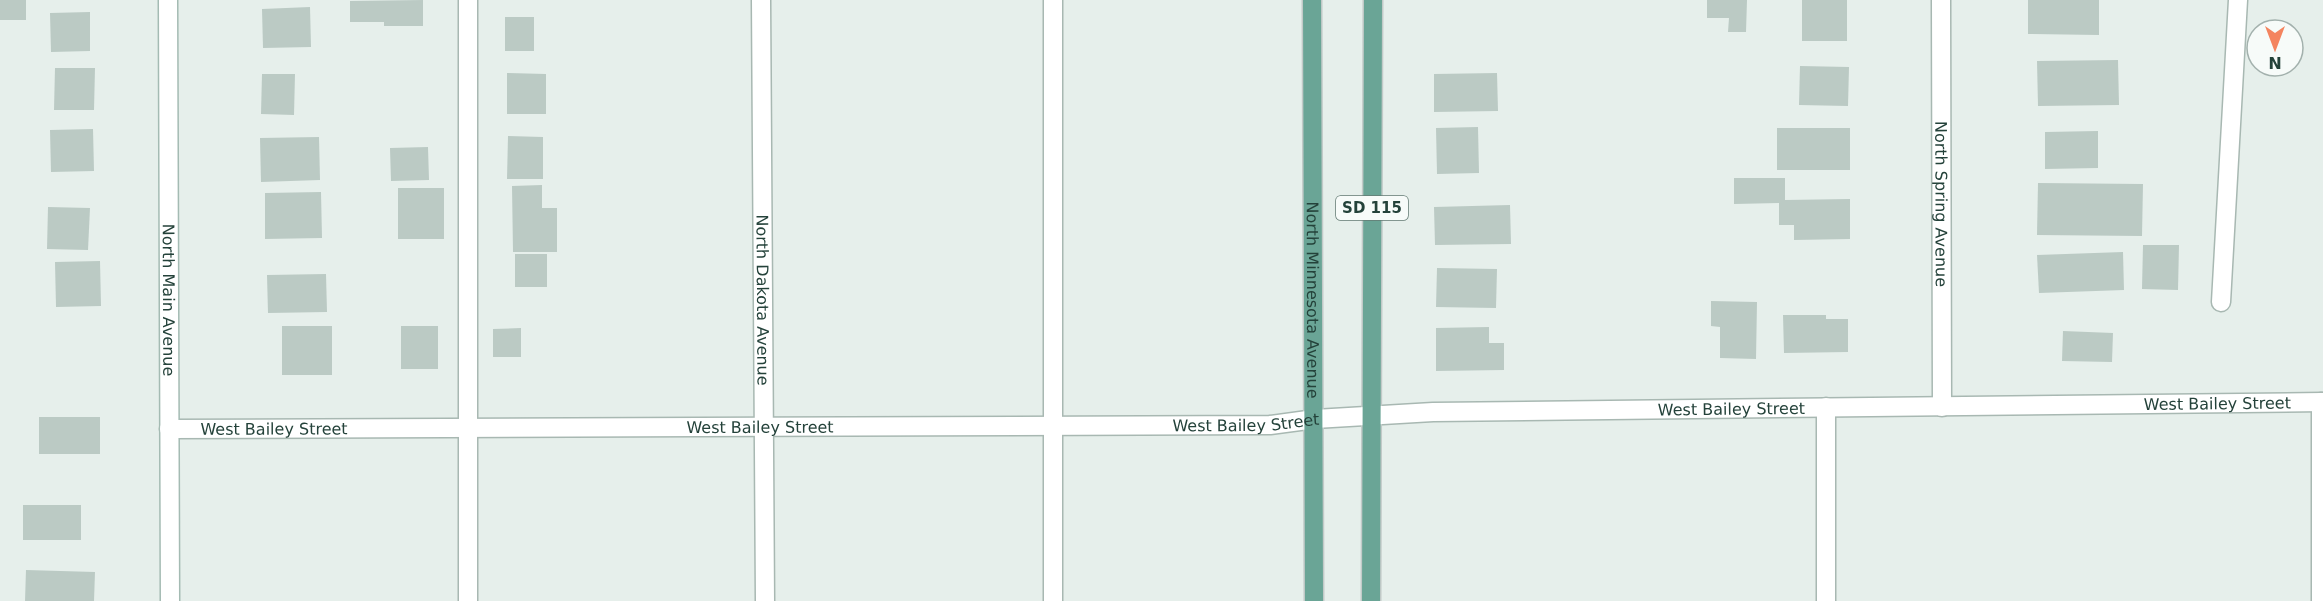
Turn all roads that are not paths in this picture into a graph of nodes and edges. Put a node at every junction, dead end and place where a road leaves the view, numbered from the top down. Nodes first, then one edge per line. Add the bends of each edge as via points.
1 (168, 0) edge
2 (468, 0) edge
3 (761, 0) edge
4 (1053, 0) edge
5 (1312, 0) edge
6 (1373, 0) edge
7 (1941, 0) edge
8 (2238, 0) edge
9 (2221, 302) dead end
10 (2322, 402) edge
11 (1826, 407) junction
12 (1942, 407) junction
13 (1371, 416) junction
14 (1315, 419) junction
15 (1053, 426) junction
16 (467, 427) junction
17 (169, 429) junction
18 (764, 429) junction
19 (170, 601) edge
20 (468, 601) edge
21 (765, 601) edge
22 (1053, 601) edge
23 (1314, 601) edge
24 (1371, 601) edge
25 (1826, 601) edge
26 (2322, 601) edge

1 - 17 street, North Main Avenue
2 - 16 street
3 - 18 street, North Dakota Avenue
4 - 15 street
5 - 14 main road, North Minnesota Avenue / SD 115
6 - 13 main road, SD 115
7 - 12 street, North Spring Avenue
8 - 9 street
10 - 12 street, West Bailey Street
10 - 26 street
11 - 12 street, West Bailey Street
11 - 13 street, West Bailey Street
11 - 25 street
13 - 14 street, West Bailey Street
13 - 24 main road, SD 115
14 - 15 street, West Bailey Street via 1270,425
14 - 23 main road, North Minnesota Avenue / SD 115
15 - 18 street, West Bailey Street
15 - 22 street
16 - 17 street, West Bailey Street
16 - 18 street, West Bailey Street
16 - 20 street
17 - 19 street, North Main Avenue
18 - 21 street, North Dakota Avenue

